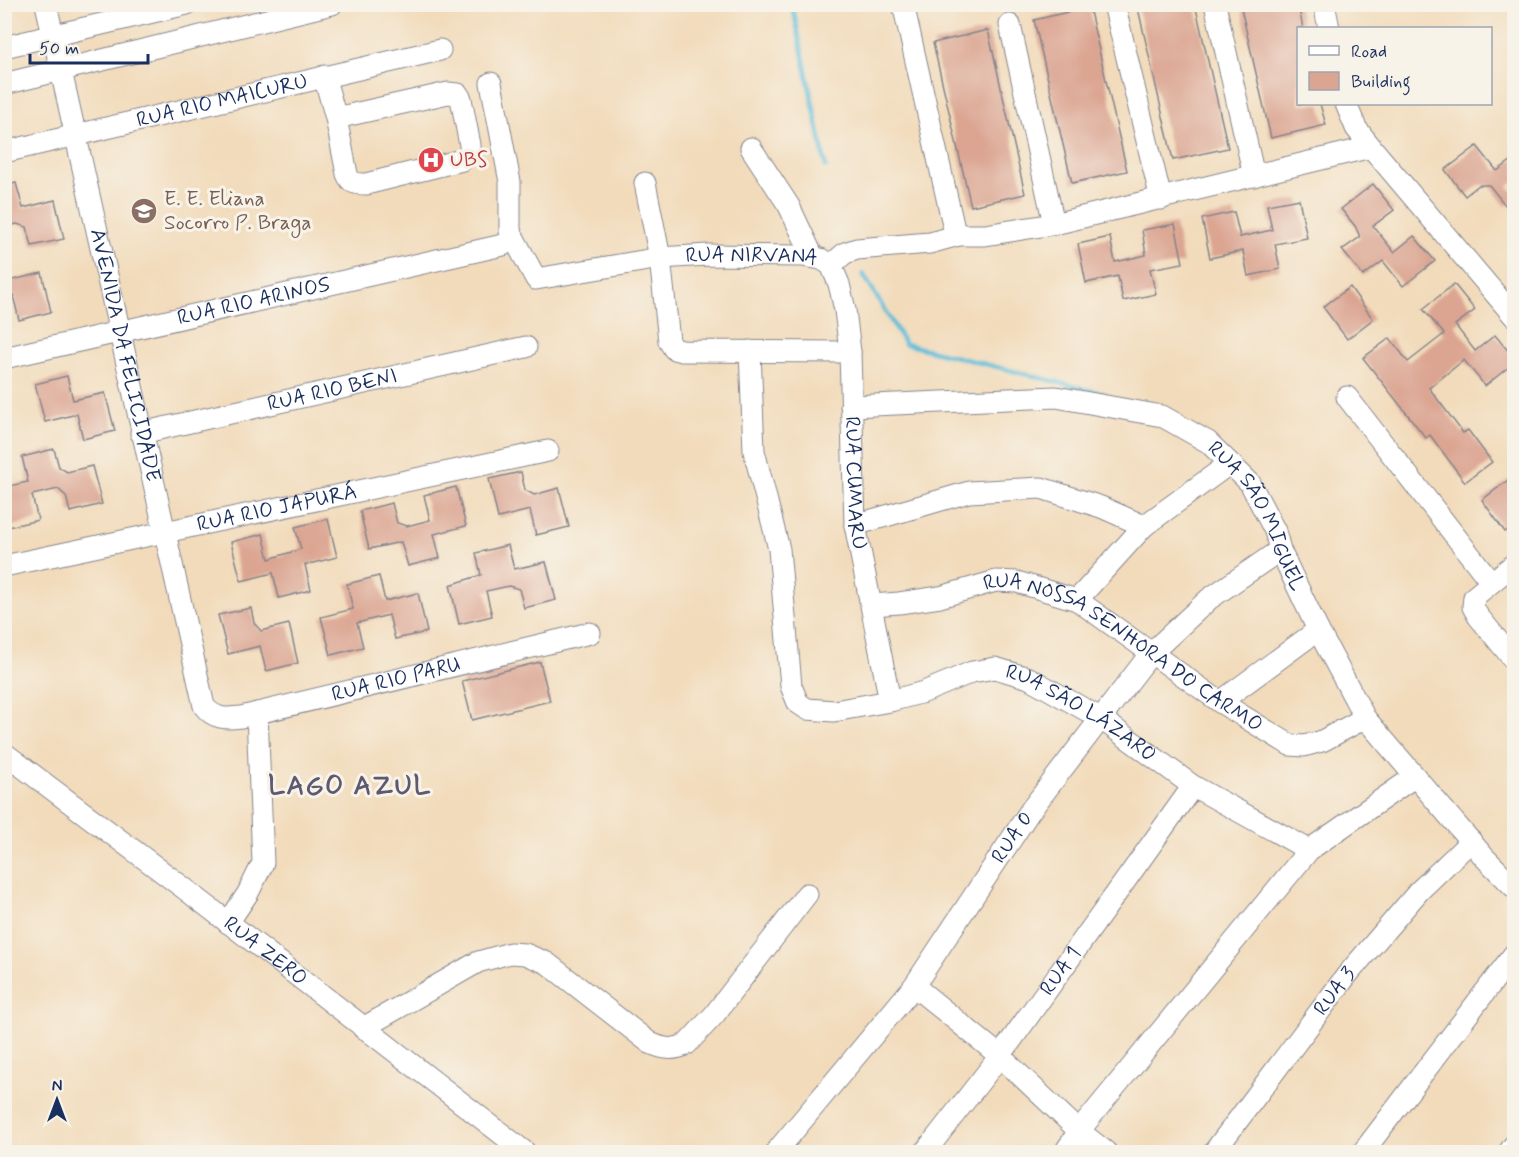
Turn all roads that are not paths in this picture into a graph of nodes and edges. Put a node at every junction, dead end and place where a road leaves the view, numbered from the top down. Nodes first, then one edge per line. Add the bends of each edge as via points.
1 (46, 4) edge
2 (187, 4) edge
3 (332, 4) edge
4 (903, 4) edge
5 (1114, 4) edge
6 (1215, 4) edge
7 (1324, 4) edge
8 (1010, 25) dead end
9 (1329, 27) edge
10 (53, 35) junction
11 (4, 47) edge
12 (440, 50) dead end
13 (62, 71) junction
14 (324, 76) junction
15 (491, 83) dead end
16 (4, 84) edge
17 (1346, 105) edge
18 (336, 118) junction
19 (74, 135) junction
20 (1371, 147) junction
21 (751, 148) dead end
22 (4, 152) edge
23 (1254, 176) junction
24 (645, 183) dead end
25 (1161, 199) junction
26 (1054, 224) junction
27 (958, 235) junction
28 (503, 245) dead end
29 (660, 258) junction
30 (822, 261) junction
31 (1515, 316) edge
32 (119, 332) junction
33 (526, 347) dead end
34 (750, 351) junction
35 (850, 352) junction
36 (4, 358) edge
37 (1347, 397) dead end
38 (851, 406) junction
39 (141, 433) junction
40 (548, 451) dead end
41 (1229, 464) junction
42 (855, 525) junction
43 (1144, 526) junction
44 (165, 532) junction
45 (1280, 550) junction
46 (1515, 564) edge
47 (4, 566) edge
48 (1491, 582) junction
49 (1077, 600) junction
50 (872, 605) junction
51 (1318, 630) junction
52 (590, 633) dead end
53 (1151, 653) junction
54 (1515, 660) edge
55 (890, 701) junction
56 (1220, 702) junction
57 (204, 706) joint
58 (257, 713) junction
59 (1100, 718) junction
60 (1365, 718) junction
61 (4, 753) edge
62 (1414, 777) junction
63 (1193, 786) junction
64 (1471, 841) junction
65 (1309, 850) junction
66 (1515, 887) edge
67 (807, 894) dead end
68 (228, 923) junction
69 (1515, 954) edge
70 (914, 986) junction
71 (363, 1028) junction
72 (999, 1056) junction
73 (1079, 1131) junction
74 (1515, 1144) edge
75 (525, 1152) edge
76 (776, 1152) edge
77 (925, 1152) edge
78 (1065, 1152) edge
79 (1106, 1152) edge
80 (1214, 1152) edge
81 (1363, 1152) edge
82 (1509, 1152) edge

1 - 10 street, AVENIDA DA FELICIDADE
2 - 10 street
3 - 13 street
4 - 27 street
5 - 25 street
6 - 23 street
7 - 9 street
8 - 26 street
10 - 11 street
10 - 13 street, AVENIDA DA FELICIDADE
12 - 14 street, RUA RIO MAICURU
13 - 16 street
13 - 19 street, AVENIDA DA FELICIDADE
14 - 18 street
14 - 19 street, RUA RIO MAICURU
15 - 29 street, RUA NIRVANA via 510,182 510,231 536,279
17 - 20 street via 1356,128
18 - 18 street via 347,174 356,184 462,160 470,154 458,94
19 - 22 street, RUA RIO MAICURU
19 - 32 street, AVENIDA DA FELICIDADE
20 - 23 street, RUA NIRVANA
20 - 31 street
21 - 30 street, RUA CUMARU
23 - 25 street, RUA NIRVANA
24 - 29 street
25 - 26 street, RUA NIRVANA
26 - 27 street, RUA NIRVANA via 978,236
27 - 30 street, RUA NIRVANA via 930,243 857,249
28 - 32 street, RUA RIO ARINOS
29 - 30 street, RUA NIRVANA via 775,254
29 - 34 street via 669,341 674,349
30 - 35 street, RUA CUMARU via 839,284
32 - 36 street, RUA RIO ARINOS
32 - 39 street, AVENIDA DA FELICIDADE
33 - 39 street, RUA RIO BENI
34 - 35 street
34 - 55 street, RUA SÃO LÁZARO via 754,451 778,549 791,686 798,703 814,711
35 - 38 street, RUA CUMARU
37 - 48 street
38 - 41 street, RUA SÃO MIGUEL via 1056,397 1162,416 1208,442
38 - 42 street, RUA CUMARU
39 - 44 street, AVENIDA DA FELICIDADE
40 - 44 street, RUA RIO JAPURÁ
41 - 43 street
41 - 45 street, RUA SÃO MIGUEL via 1250,483 1275,531
42 - 43 street via 969,492 1041,488
42 - 50 street, RUA CUMARU
43 - 49 street
44 - 47 street, RUA RIO JAPURÁ
44 - 57 street, AVENIDA DA FELICIDADE
45 - 51 street, RUA SÃO MIGUEL
45 - 53 street, RUA 0 via 1209,599
46 - 48 street
48 - 54 street via 1474,597 1473,607
49 - 50 street, RUA NOSSA SENHORA DO CARMO via 1017,582 996,581 940,597
49 - 53 street, RUA NOSSA SENHORA DO CARMO
50 - 55 street, RUA CUMARU
51 - 56 street
51 - 60 street, RUA SÃO MIGUEL
52 - 58 street, RUA RIO PARU
53 - 56 street, RUA NOSSA SENHORA DO CARMO
53 - 59 street, RUA 0
55 - 59 street, RUA SÃO LÁZARO via 972,672 995,668 1029,678
56 - 60 street, RUA NOSSA SENHORA DO CARMO via 1290,745 1322,741
57 - 58 street, RUA RIO PARU via 210,714 227,719
58 - 68 street via 263,863
59 - 63 street, RUA SÃO LÁZARO
59 - 70 street, RUA 0 via 1030,811
60 - 62 street, RUA SÃO MIGUEL
61 - 68 street, RUA ZERO
62 - 64 street, RUA SÃO MIGUEL
62 - 65 street
63 - 65 street, RUA SÃO LÁZARO
63 - 72 street, RUA 1
64 - 66 street, RUA SÃO MIGUEL
64 - 80 street, RUA 3 via 1419,891 1347,975
65 - 73 street
67 - 71 street via 714,1015 682,1047 669,1049 651,1043 547,963 510,953 478,962
68 - 71 street, RUA ZERO
69 - 81 street
70 - 72 street
70 - 76 street, RUA 0
71 - 75 street, RUA ZERO
72 - 73 street
72 - 77 street, RUA 1
73 - 78 street
73 - 79 street
74 - 82 street

